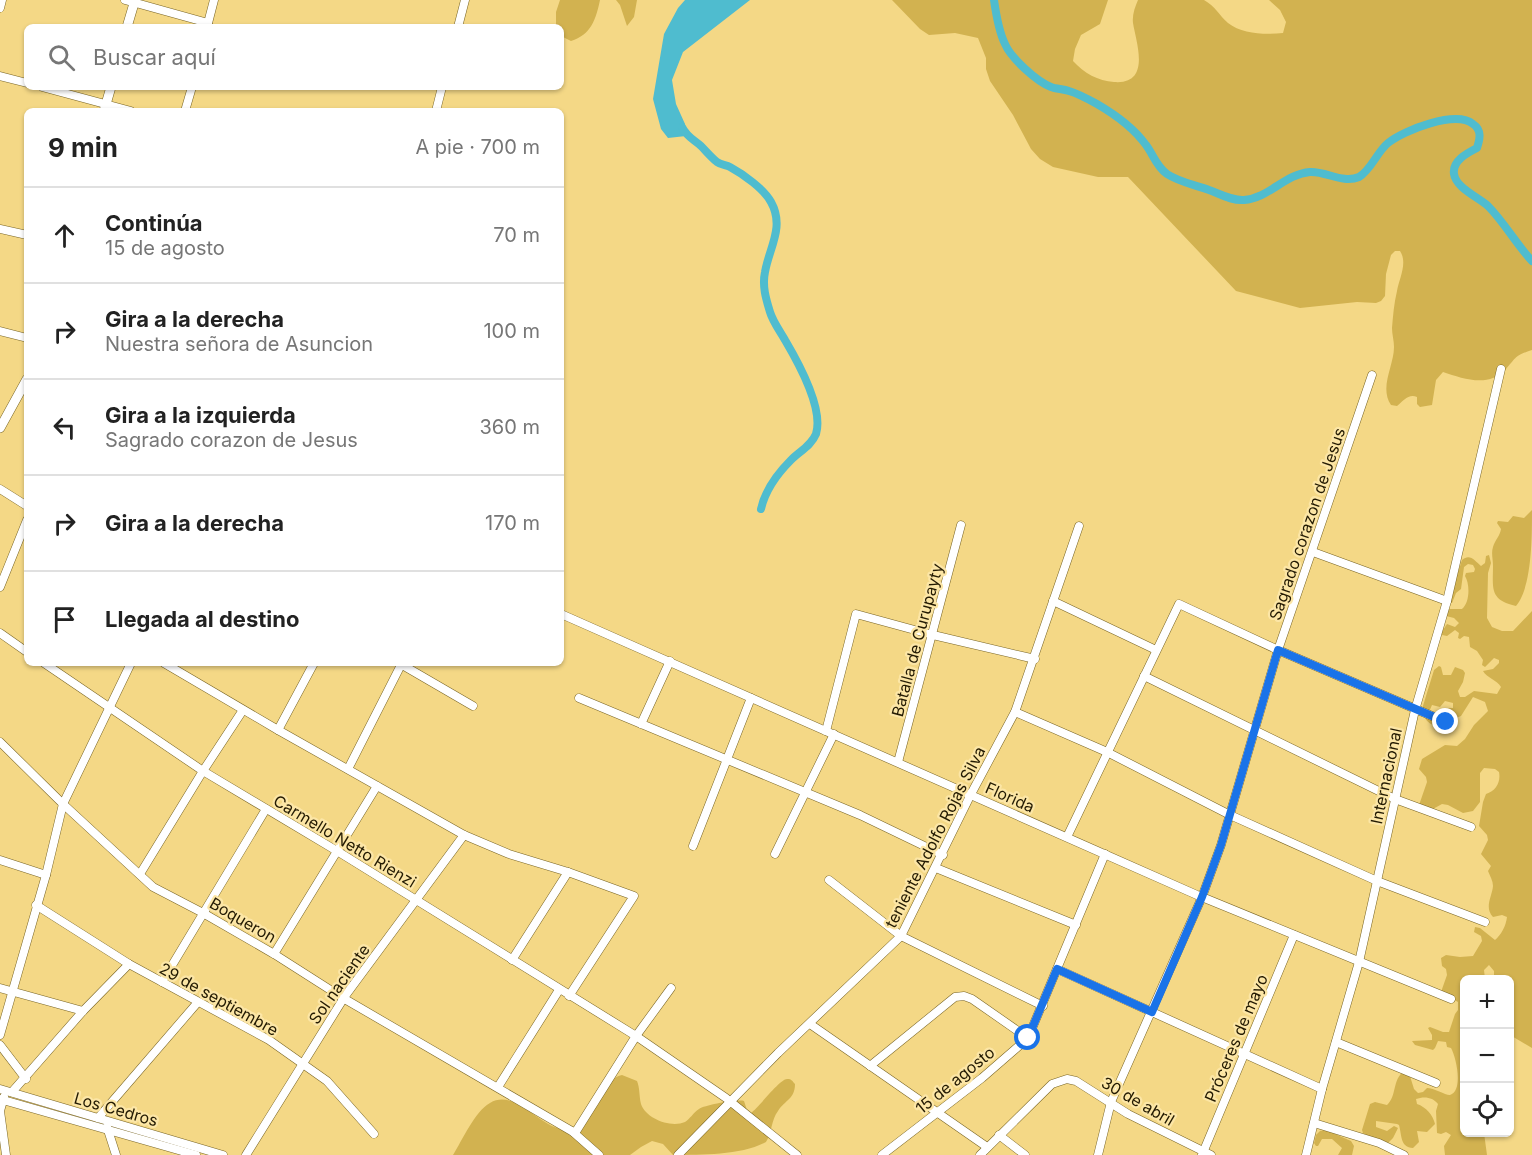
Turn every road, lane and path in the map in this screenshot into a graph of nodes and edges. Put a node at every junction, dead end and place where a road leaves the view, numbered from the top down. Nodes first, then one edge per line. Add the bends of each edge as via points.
1 (2, 0) edge
2 (214, 0) edge
3 (465, 0) edge
4 (131, 1) edge
5 (0, 8) edge
6 (127, 24) edge
7 (204, 24) edge
8 (207, 24) edge
9 (459, 24) edge
10 (0, 76) edge
11 (24, 82) edge
12 (51, 90) edge
13 (110, 90) edge
14 (191, 90) edge
15 (441, 90) edge
16 (105, 108) edge
17 (186, 108) edge
18 (437, 108) edge
19 (0, 229) edge
20 (24, 234) edge
21 (0, 331) edge
22 (24, 337) edge
23 (1501, 369) dead end
24 (1372, 375) dead end
25 (24, 384) edge
26 (0, 428) edge
27 (0, 489) edge
28 (24, 504) edge
29 (961, 525) dead end
30 (1079, 526) dead end
31 (24, 527) edge
32 (1313, 552) junction
33 (0, 587) edge
34 (1053, 601) junction
35 (1447, 601) junction
36 (564, 615) edge
37 (0, 633) edge
38 (933, 635) junction
39 (24, 650) edge
40 (1156, 650) junction
41 (1278, 650) junction
42 (1035, 658) junction
43 (669, 661) junction
44 (48, 666) edge
45 (130, 666) edge
46 (169, 666) edge
47 (312, 666) edge
48 (400, 666) edge
49 (404, 666) edge
50 (1144, 676) junction
51 (579, 698) dead end
52 (751, 698) junction
53 (473, 706) dead end
54 (110, 708) junction
55 (243, 710) junction
56 (1414, 710) junction
57 (1015, 712) junction
58 (1446, 722) dead end
59 (641, 724) junction
60 (278, 730) junction
61 (1253, 731) junction
62 (830, 732) junction
63 (0, 742) edge
64 (1107, 752) junction
65 (726, 760) junction
66 (898, 762) junction
67 (348, 770) junction
68 (202, 771) junction
69 (376, 786) junction
70 (805, 793) junction
71 (971, 794) junction
72 (1395, 799) junction
73 (63, 804) junction
74 (266, 809) junction
75 (1230, 815) junction
76 (1471, 827) dead end
77 (464, 834) junction
78 (1067, 837) junction
79 (693, 846) dead end
80 (338, 851) junction
81 (775, 854) dead end
82 (1105, 854) junction
83 (943, 855) junction
84 (0, 860) edge
85 (936, 868) junction
86 (568, 872) junction
87 (46, 874) junction
88 (140, 874) junction
89 (829, 880) dead end
90 (1377, 881) junction
91 (1202, 897) junction
92 (416, 900) junction
93 (36, 905) junction
94 (203, 913) junction
95 (1485, 922) dead end
96 (1076, 925) junction
97 (1294, 935) junction
98 (902, 936) junction
99 (274, 954) junction
100 (512, 960) junction
101 (1359, 962) junction
102 (129, 964) junction
103 (1057, 969) junction
104 (162, 982) junction
105 (670, 987) dead end
106 (0, 988) edge
107 (559, 990) junction
108 (12, 991) junction
109 (569, 996) junction
110 (343, 998) junction
111 (1451, 999) dead end
112 (198, 1002) junction
113 (1043, 1006) junction
114 (83, 1011) junction
115 (1152, 1012) junction
116 (810, 1024) junction
117 (0, 1035) edge
118 (636, 1036) junction
119 (1028, 1038) junction
120 (1336, 1042) junction
121 (0, 1045) edge
122 (1244, 1053) junction
123 (302, 1064) junction
124 (870, 1066) junction
125 (26, 1079) junction
126 (1436, 1083) dead end
127 (498, 1087) junction
128 (1322, 1089) junction
129 (6, 1091) edge
130 (2, 1099) edge
131 (729, 1101) junction
132 (1111, 1102) junction
133 (937, 1112) junction
134 (101, 1119) junction
135 (1314, 1123) junction
136 (108, 1130) junction
137 (573, 1132) junction
138 (374, 1134) dead end
139 (999, 1135) junction
140 (987, 1148) junction
141 (1205, 1154) edge
142 (6, 1155) edge
143 (116, 1155) edge
144 (196, 1155) edge
145 (224, 1155) edge
146 (246, 1155) edge
147 (599, 1155) edge
148 (678, 1155) edge
149 (797, 1155) edge
150 (882, 1155) edge
151 (980, 1155) edge
152 (1025, 1155) edge
153 (1098, 1155) edge
154 (1306, 1155) edge
155 (1404, 1155) edge

1 - 5 street
2 - 8 street
3 - 9 street
4 - 6 street
4 - 7 street
10 - 11 street
12 - 16 street
13 - 16 street
14 - 17 street
15 - 18 street
19 - 20 street
21 - 22 street
23 - 35 street, Internacional
24 - 32 street, Sagrado corazon de Jesus
25 - 26 street
27 - 28 street
29 - 38 street, Batalla de Curupayty
30 - 34 street, teniente Adolfo Rojas Silva
31 - 33 street
32 - 35 street
32 - 41 street, Sagrado corazon de Jesus
34 - 40 street
34 - 42 street, teniente Adolfo Rojas Silva
35 - 56 street, Internacional
36 - 43 street, Florida
37 - 39 street
38 - 42 street
38 - 62 street via 856,614
38 - 66 street, Batalla de Curupayty
40 - 41 street via 1179,604
40 - 50 street
41 - 56 street
41 - 61 street, Sagrado corazon de Jesus
42 - 57 street, teniente Adolfo Rojas Silva
43 - 52 street, Florida
43 - 59 street
44 - 54 street, Carmello Netto Rienzi
45 - 54 street
46 - 55 street
47 - 60 street
48 - 67 street
49 - 53 street
50 - 61 street
50 - 64 street
51 - 59 street
52 - 62 street, Florida
52 - 65 street
54 - 68 street, Carmello Netto Rienzi
54 - 73 street
55 - 60 street
55 - 68 street
56 - 58 street
56 - 72 street, Internacional
57 - 64 street
57 - 71 street, teniente Adolfo Rojas Silva
59 - 65 street
60 - 67 street
61 - 72 street
61 - 75 street, Sagrado corazon de Jesus
62 - 66 street, Florida
62 - 70 street
63 - 73 street, Boqueron
64 - 75 street
64 - 78 street
65 - 70 street
65 - 79 street
66 - 71 street, Florida
67 - 69 street
68 - 74 street, Carmello Netto Rienzi
68 - 88 street
69 - 77 street
69 - 80 street
70 - 81 street
70 - 83 street
71 - 78 street, Florida
71 - 83 street, teniente Adolfo Rojas Silva
72 - 76 street
72 - 90 street, Internacional
73 - 87 street
73 - 88 street, Boqueron
74 - 80 street, Carmello Netto Rienzi
74 - 94 street
75 - 90 street
75 - 91 street, Sagrado corazon de Jesus
77 - 86 street via 509,854
77 - 92 street, Sol naciente
78 - 82 street, Florida
80 - 92 street, Carmello Netto Rienzi
80 - 99 street
82 - 91 street, Florida
82 - 96 street, 15 de agosto
83 - 85 street, teniente Adolfo Rojas Silva
84 - 87 street
85 - 96 street
85 - 98 street, teniente Adolfo Rojas Silva
86 - 100 street
86 - 109 street via 634,896
87 - 93 street
88 - 94 street, Boqueron via 153,886
89 - 98 street
90 - 95 street
90 - 101 street, Internacional
91 - 97 street, Florida
91 - 115 street, Sagrado corazon de Jesus
92 - 100 street, Carmello Netto Rienzi
92 - 110 street, Sol naciente
93 - 102 street, 29 de septiembre
93 - 108 street
94 - 99 street, Boqueron
94 - 104 street
96 - 103 street, 15 de agosto
97 - 101 street, Florida
97 - 122 street, Próceres de mayo
98 - 113 street
98 - 116 street, teniente Adolfo Rojas Silva
99 - 110 street, Boqueron
100 - 107 street, Carmello Netto Rienzi
101 - 111 street, Florida
101 - 120 street, Internacional
102 - 104 street, 29 de septiembre
102 - 114 street
103 - 113 street, 15 de agosto
103 - 115 street
104 - 112 street, 29 de septiembre
105 - 118 street
106 - 108 street
107 - 109 street, Carmello Netto Rienzi
107 - 127 street
108 - 114 street
108 - 117 street
109 - 118 street, Carmello Netto Rienzi
110 - 123 street, Sol naciente
110 - 127 street, Boqueron
112 - 123 street, 29 de septiembre via 269,1040
112 - 134 street
113 - 119 street, 15 de agosto
114 - 125 street
115 - 122 street
115 - 132 street, Sagrado corazon de Jesus
116 - 124 street
116 - 131 street, teniente Adolfo Rojas Silva
118 - 131 street, Carmello Netto Rienzi
118 - 137 street
119 - 124 street via 972,999 956,997
119 - 133 street, 15 de agosto
120 - 126 street
120 - 128 street, Internacional
121 - 125 street
122 - 128 street
122 - 141 street, Próceres de mayo
123 - 138 street, 29 de septiembre via 327,1081
123 - 146 street, Sol naciente
124 - 133 street
125 - 129 street
127 - 137 street, Boqueron
128 - 135 street, Internacional
129 - 130 street
129 - 134 street, Los Cedros
130 - 136 street
130 - 142 street
131 - 148 street, teniente Adolfo Rojas Silva
131 - 149 street, Carmello Netto Rienzi
132 - 139 street, 30 de abril via 1067,1079 1052,1084
132 - 141 street, 30 de abril
132 - 153 street, Sagrado corazon de Jesus
133 - 140 street
133 - 150 street, 15 de agosto
134 - 136 street
134 - 145 street, Los Cedros
135 - 154 street, Internacional
135 - 155 street
136 - 143 street
136 - 144 street
137 - 147 street, Boqueron
139 - 140 street
139 - 152 street
140 - 151 street

